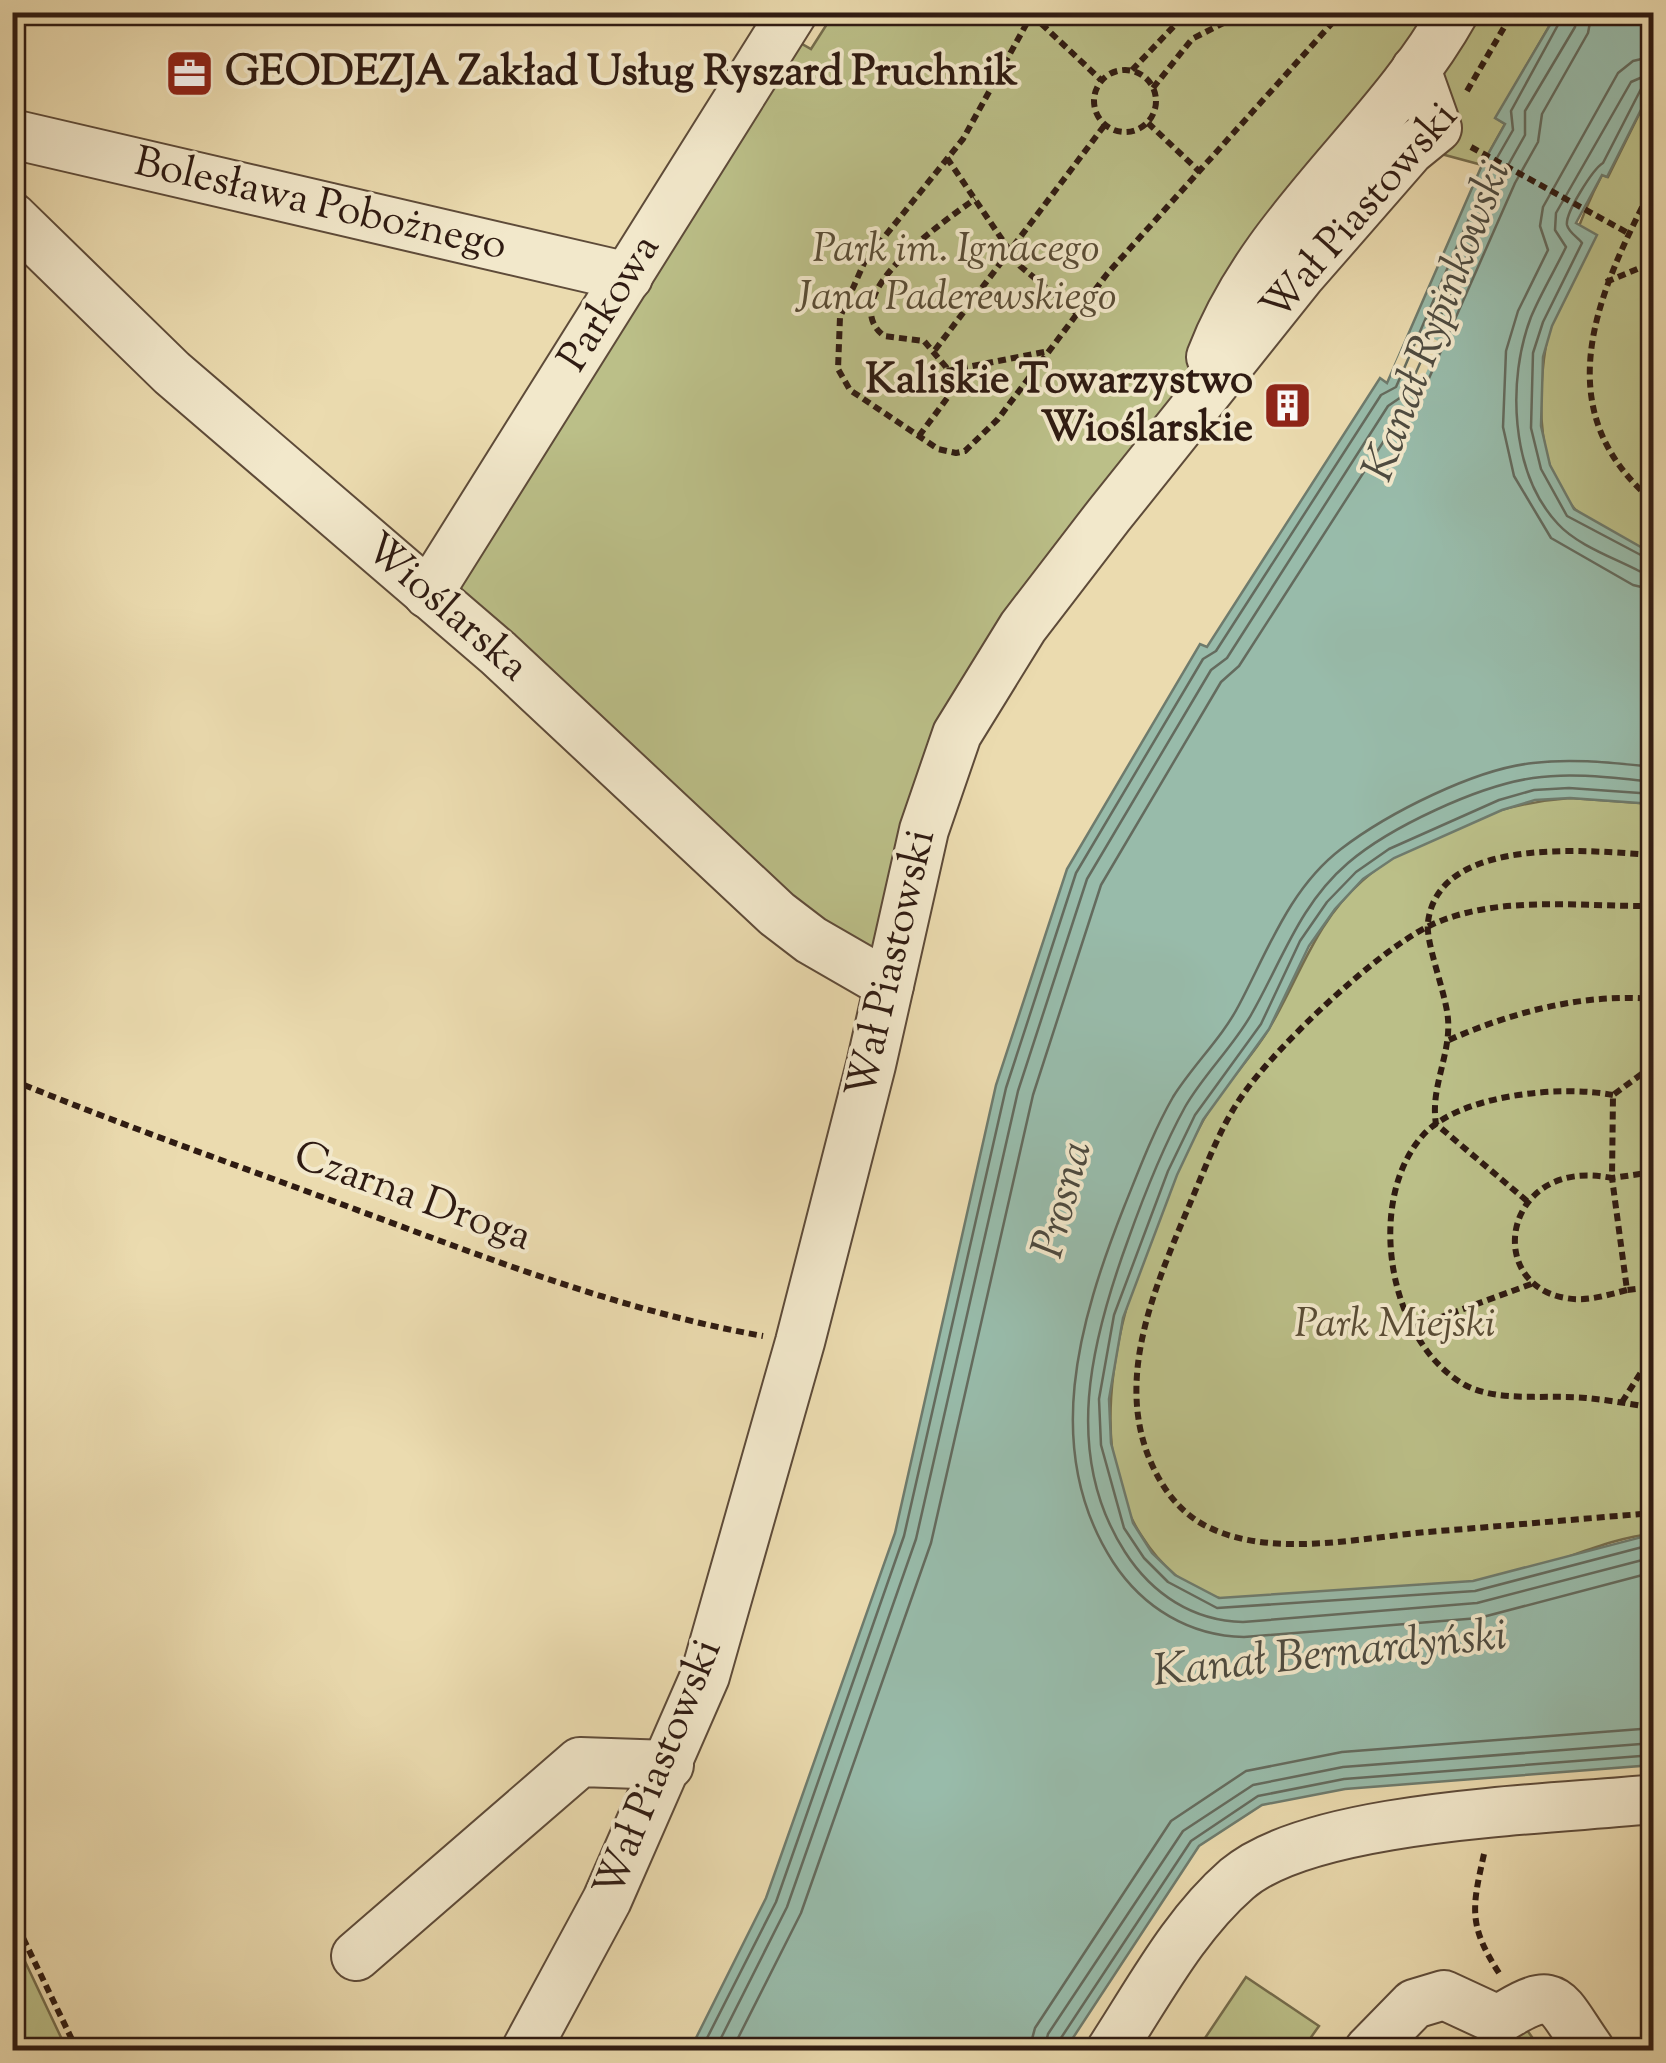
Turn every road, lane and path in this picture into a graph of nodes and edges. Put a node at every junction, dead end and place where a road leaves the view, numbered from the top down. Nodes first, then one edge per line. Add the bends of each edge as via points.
1 (793, 12) edge
2 (1194, 12) edge
3 (1245, 12) edge
4 (1327, 12) edge
5 (1342, 12) edge
6 (1454, 12) edge
7 (1513, 12) edge
8 (1032, 14) edge
9 (1334, 19) junction
10 (1416, 69) junction
11 (1132, 71) junction
12 (1101, 80) junction
13 (1153, 88) junction
14 (1148, 123) junction
15 (1104, 126) junction
16 (1437, 128) junction
17 (12, 134) edge
18 (1488, 156) dead end
19 (948, 158) junction
20 (1200, 172) junction
21 (1654, 184) edge
22 (974, 199) junction
23 (12, 217) edge
24 (1628, 233) junction
25 (1010, 251) junction
26 (1654, 262) edge
27 (628, 277) junction
28 (1606, 282) junction
29 (1078, 314) junction
30 (936, 350) junction
31 (1051, 350) junction
32 (947, 372) junction
33 (1198, 404) junction
34 (919, 436) junction
35 (1654, 502) edge
36 (428, 594) junction
37 (1654, 855) edge
38 (1654, 906) edge
39 (1426, 927) junction
40 (889, 986) junction
41 (1654, 999) edge
42 (1449, 1040) junction
43 (1654, 1065) edge
44 (12, 1080) edge
45 (1613, 1095) junction
46 (1436, 1124) junction
47 (1652, 1172) edge
48 (1612, 1178) junction
49 (1654, 1192) edge
50 (1527, 1200) junction
51 (1534, 1284) junction
52 (1654, 1287) edge
53 (1627, 1290) junction
54 (1414, 1327) junction
55 (800, 1342) junction
56 (1654, 1352) edge
57 (1622, 1402) junction
58 (1654, 1408) edge
59 (1654, 1513) edge
60 (669, 1765) junction
61 (1654, 1799) edge
62 (1492, 1816) junction
63 (12, 1915) edge
64 (356, 1956) dead end
65 (1534, 2001) junction
66 (77, 2050) edge
67 (526, 2050) edge
68 (1110, 2050) edge
69 (1370, 2050) edge
70 (1590, 2050) edge

1 - 27 street, Parkowa
2 - 11 path
3 - 13 path via 1192,40
4 - 9 path
5 - 9 path
6 - 10 street
7 - 16 path, Wał Piastowski via 1458,106
8 - 12 path
8 - 19 path
9 - 20 path
10 - 16 street
10 - 33 street via 1283,230 1212,354
11 - 12 path
11 - 13 path
12 - 15 path via 1093,103
13 - 14 path
14 - 15 path via 1126,133
14 - 20 path
15 - 25 path
16 - 33 street, Wał Piastowski via 1358,209
17 - 27 street, Bolesława Pobożnego
18 - 24 path
19 - 22 path
19 - 34 path via 865,261 836,344 838,369 850,390
20 - 29 path
21 - 24 path
22 - 25 path
22 - 30 path via 879,283 870,310 884,336 912,337
23 - 36 street, Wioślarska via 172,373
24 - 28 path
25 - 29 path
25 - 30 path
26 - 28 path
27 - 36 street, Parkowa
28 - 35 path via 1589,376 1598,434 1623,476
29 - 31 path
30 - 32 path
31 - 32 path
31 - 34 path via 965,451 938,449
32 - 34 path via 948,397
33 - 40 street, Wał Piastowski via 1023,628 957,734 924,830
36 - 40 street, Wioślarska via 777,914
37 - 39 path via 1530,853 1469,866 1446,881
38 - 39 path via 1496,909
39 - 42 path via 1445,994
39 - 59 path via 1284,1045 1227,1121 1152,1300 1135,1393 1140,1438 1180,1508 1209,1528 1244,1538 1307,1542
40 - 55 street, Wał Piastowski
41 - 42 path via 1536,1010
42 - 46 path via 1435,1094
43 - 45 path
44 - 55 path, Czarna Droga via 501,1265 644,1309
45 - 46 path via 1542,1090
45 - 48 path
46 - 50 path
46 - 54 path via 1404,1168 1392,1214 1396,1284
47 - 48 path
47 - 49 path
48 - 50 path via 1562,1177
48 - 53 path
50 - 51 path via 1515,1242
51 - 53 path via 1578,1299
51 - 54 path
52 - 53 path
54 - 57 path via 1440,1363 1480,1391
55 - 60 street, Wał Piastowski via 705,1676
56 - 57 path
57 - 58 path
60 - 64 street via 580,1762
60 - 67 street, Wał Piastowski via 607,1900
61 - 62 street
62 - 65 path via 1474,1931
62 - 68 street via 1367,1830 1258,1863 1193,1927
63 - 66 path
65 - 69 street via 1498,2020 1458,1999 1429,1996
65 - 70 street via 1560,2006

